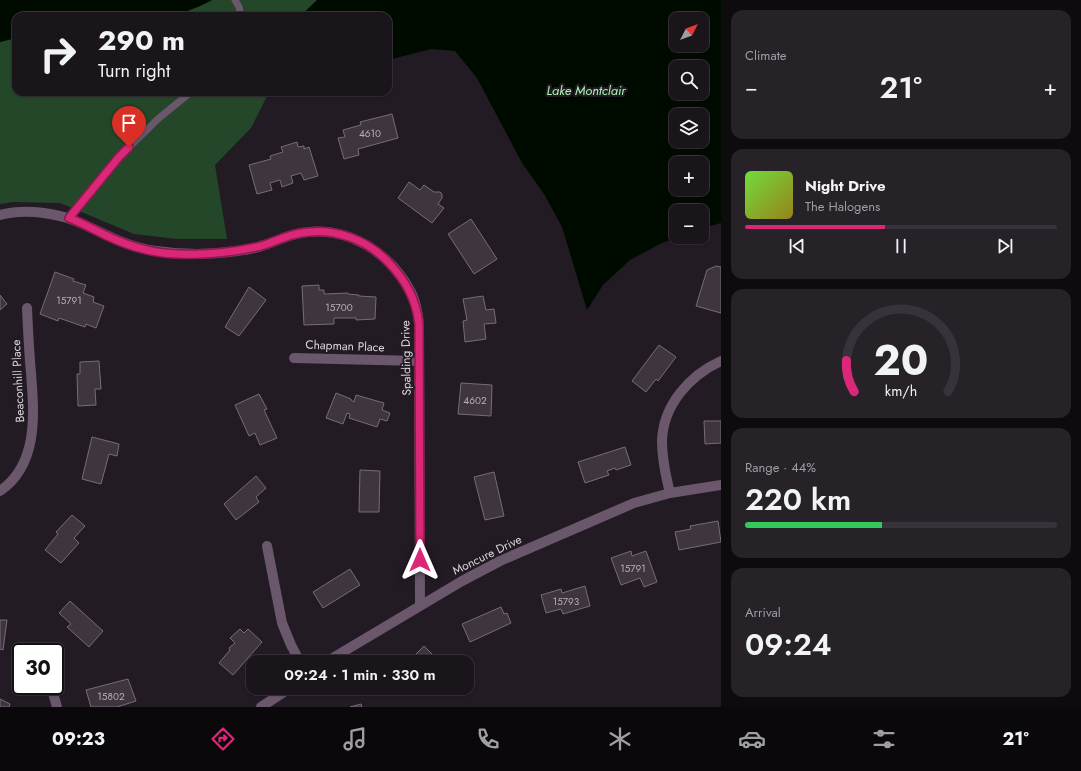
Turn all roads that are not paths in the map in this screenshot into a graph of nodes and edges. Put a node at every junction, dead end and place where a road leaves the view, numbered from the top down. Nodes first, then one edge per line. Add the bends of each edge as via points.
1 (235, 0) edge
2 (240, 12) edge
3 (187, 96) edge
4 (0, 215) edge
5 (69, 218) junction
6 (26, 308) dead end
7 (294, 358) dead end
8 (419, 361) junction
9 (721, 362) edge
10 (721, 485) edge
11 (0, 491) edge
12 (670, 492) junction
13 (267, 546) dead end
14 (420, 606) junction
15 (296, 655) edge
16 (338, 655) edge
17 (54, 695) edge
18 (280, 695) edge
19 (57, 707) edge
20 (262, 707) edge

1 - 2 lane
3 - 5 lane via 159,118 119,157
4 - 5 street, Spalding Drive via 22,212
5 - 8 street, Spalding Drive via 128,245 179,254 237,251 302,232 324,231 359,240 386,258 400,274 411,293 419,324
6 - 11 street, Beaconhill Place via 34,424 24,461 16,475
7 - 8 street, Chapman Place
8 - 14 street, Spalding Drive
9 - 12 street via 696,376 683,390 668,417 662,441
10 - 12 street, Moncure Drive
12 - 14 street, Moncure Drive via 634,503 500,561
13 - 15 street via 282,623
14 - 16 street, Moncure Drive
17 - 19 street
18 - 20 street

